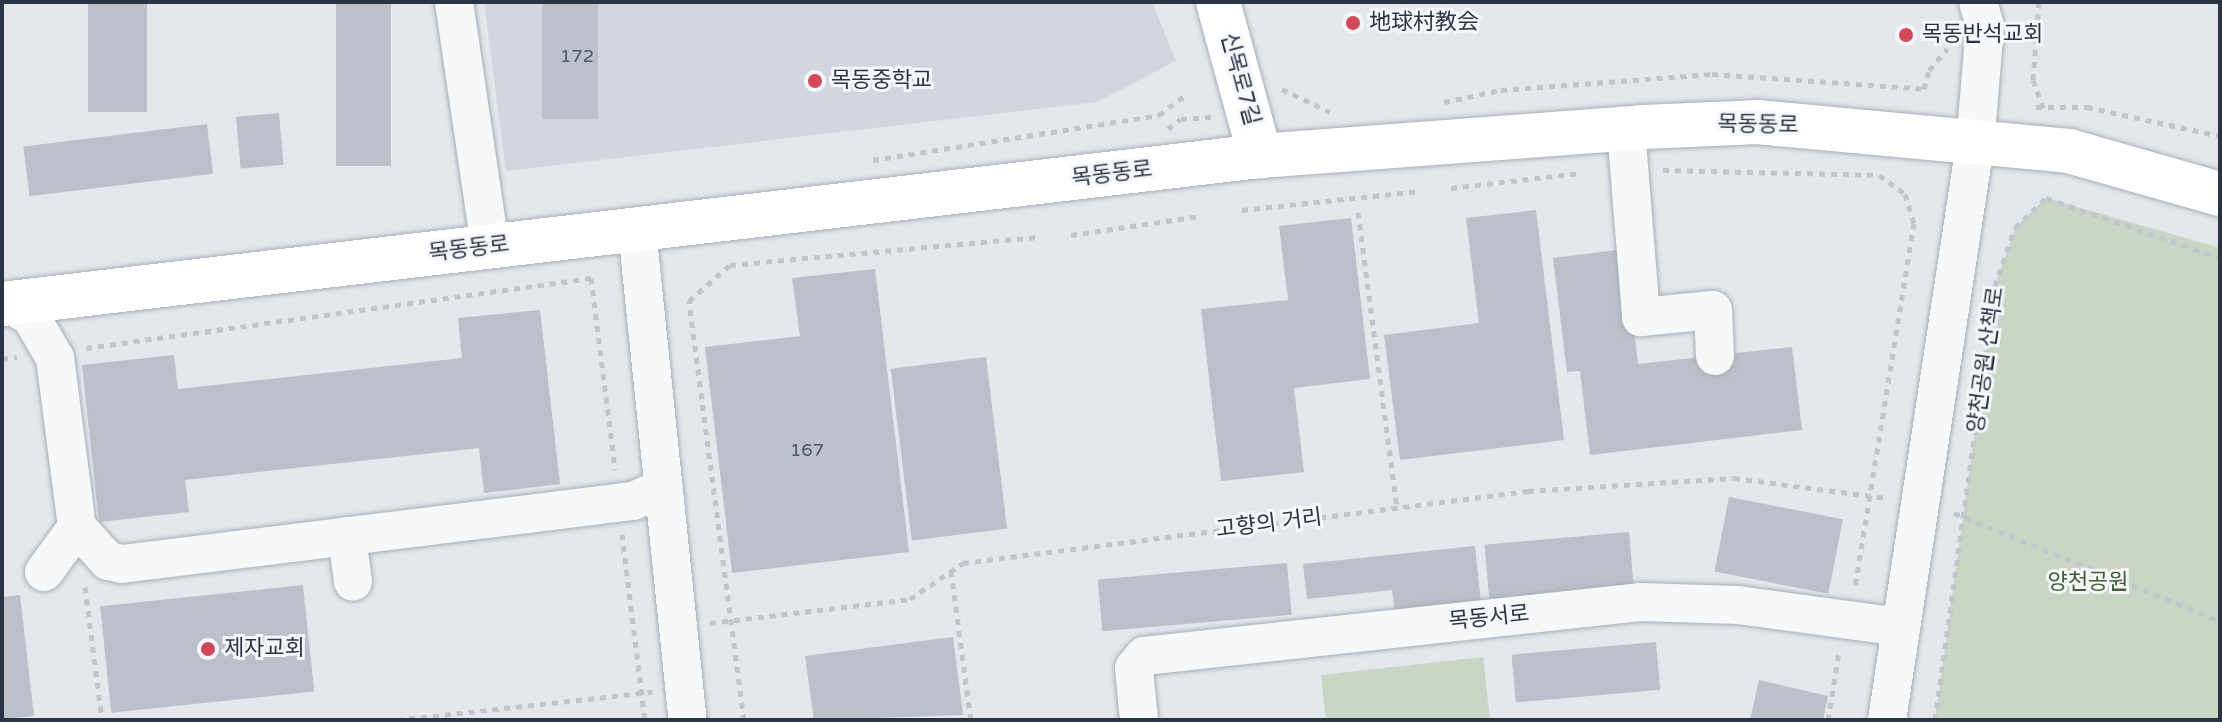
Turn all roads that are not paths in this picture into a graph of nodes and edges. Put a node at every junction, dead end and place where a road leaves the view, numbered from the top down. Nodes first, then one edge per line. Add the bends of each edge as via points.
1 (454, 2) edge
2 (1218, 2) edge
3 (1980, 17) edge
4 (1626, 129) junction
5 (1975, 145) junction
6 (1260, 156) junction
7 (2220, 194) edge
8 (637, 230) junction
9 (490, 247) junction
10 (5, 304) edge
11 (1715, 356) dead end
12 (664, 487) junction
13 (77, 527) junction
14 (347, 536) junction
15 (44, 572) dead end
16 (353, 582) dead end
17 (1901, 627) junction
18 (686, 704) edge
19 (1139, 720) edge
20 (1887, 720) edge

1 - 9 street
2 - 6 main road, 신목로7길
3 - 5 street
4 - 5 main road, 목동동로 via 1757,122
4 - 6 main road, 목동동로
4 - 11 street via 1641,317 1713,310
5 - 7 main road, 목동동로 via 2069,151
5 - 17 street
6 - 8 main road, 목동동로
8 - 9 main road, 목동동로
8 - 12 street
9 - 10 main road, 목동동로
10 - 13 street via 31,317 53,352
12 - 14 street via 648,497 619,503
12 - 18 street
13 - 14 street via 108,561 122,564
13 - 15 street
14 - 16 street
17 - 19 street, 목동서로 via 1738,605 1640,602 1144,656 1134,668
17 - 20 street

